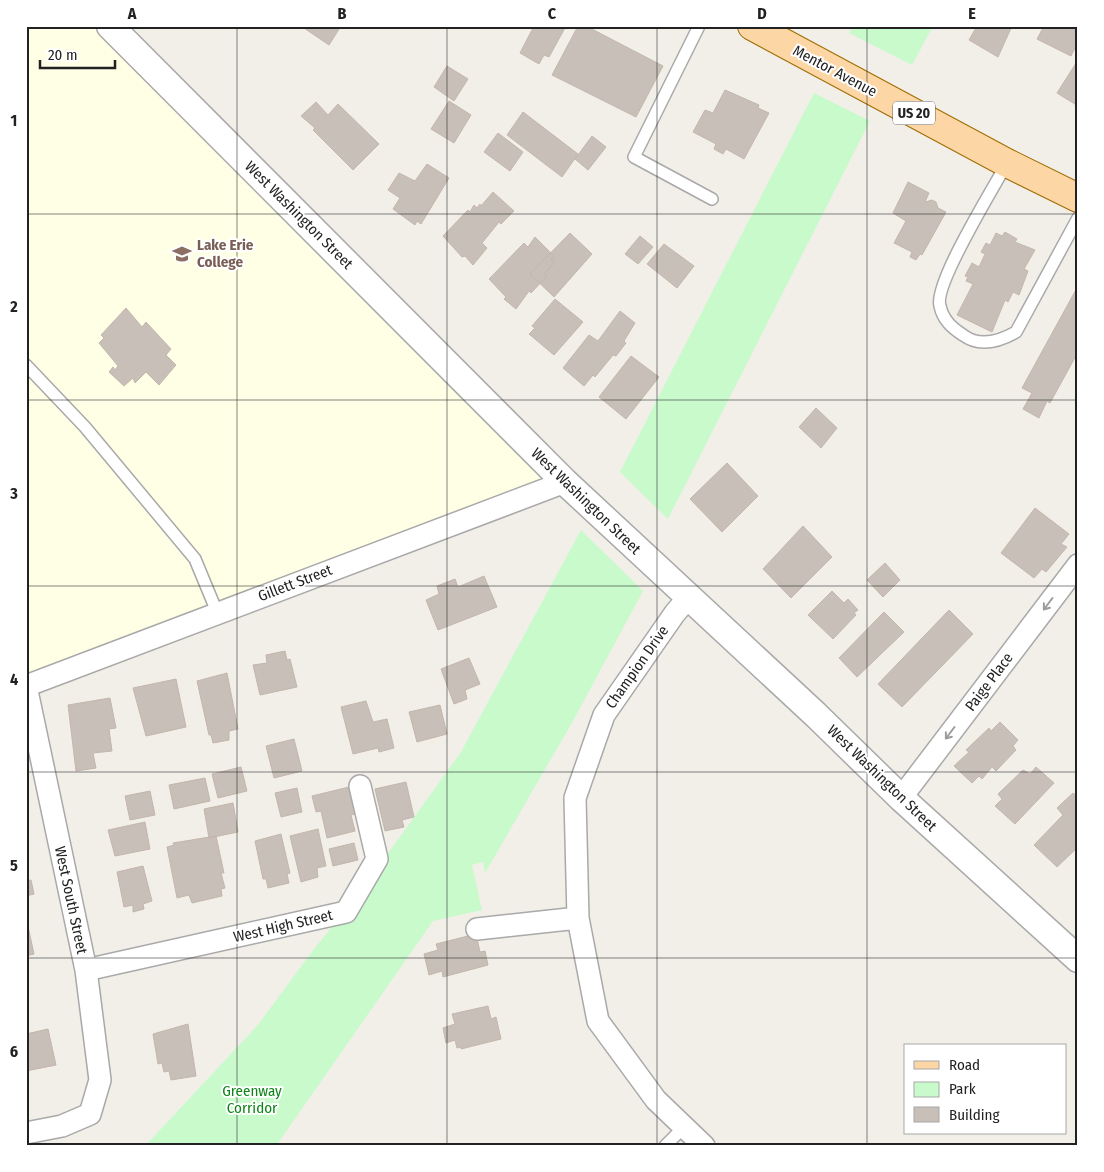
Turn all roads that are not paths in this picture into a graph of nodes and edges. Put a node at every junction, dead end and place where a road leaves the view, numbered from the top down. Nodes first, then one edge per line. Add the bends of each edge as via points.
1 (110, 26) edge
2 (699, 26) edge
3 (752, 26) edge
4 (1007, 163) junction
5 (1078, 198) edge
6 (712, 199) dead end
7 (1078, 218) edge
8 (26, 365) edge
9 (565, 482) junction
10 (1078, 565) edge
11 (688, 598) junction
12 (217, 612) junction
13 (26, 686) edge
14 (360, 786) dead end
15 (901, 798) junction
16 (578, 918) junction
17 (476, 929) dead end
18 (1078, 959) edge
19 (86, 970) junction
20 (684, 1127) junction
21 (26, 1133) edge
22 (665, 1146) edge
23 (704, 1146) edge

1 - 9 street, West Washington Street
2 - 6 lane via 634,157
3 - 4 main road, Mentor Avenue / US 20
4 - 5 main road, Mentor Avenue / US 20
4 - 7 lane via 945,276 939,305 949,325 967,338 988,343 1016,332
8 - 12 lane via 85,427 195,559
9 - 11 street, West Washington Street
9 - 12 street, Gillett Street
10 -> 15 street, Paige Place
11 - 15 street, West Washington Street
11 - 16 street, Champion Drive via 609,707 575,798
12 - 13 street, Gillett Street
13 - 19 street, West South Street
14 - 19 street, West High Street via 376,859 346,912
15 - 18 street, West Washington Street
16 - 17 street
16 - 20 street via 598,1021 656,1100
19 - 21 street, West South Street via 100,1080 90,1114 62,1126
20 - 22 lane
20 - 23 street

